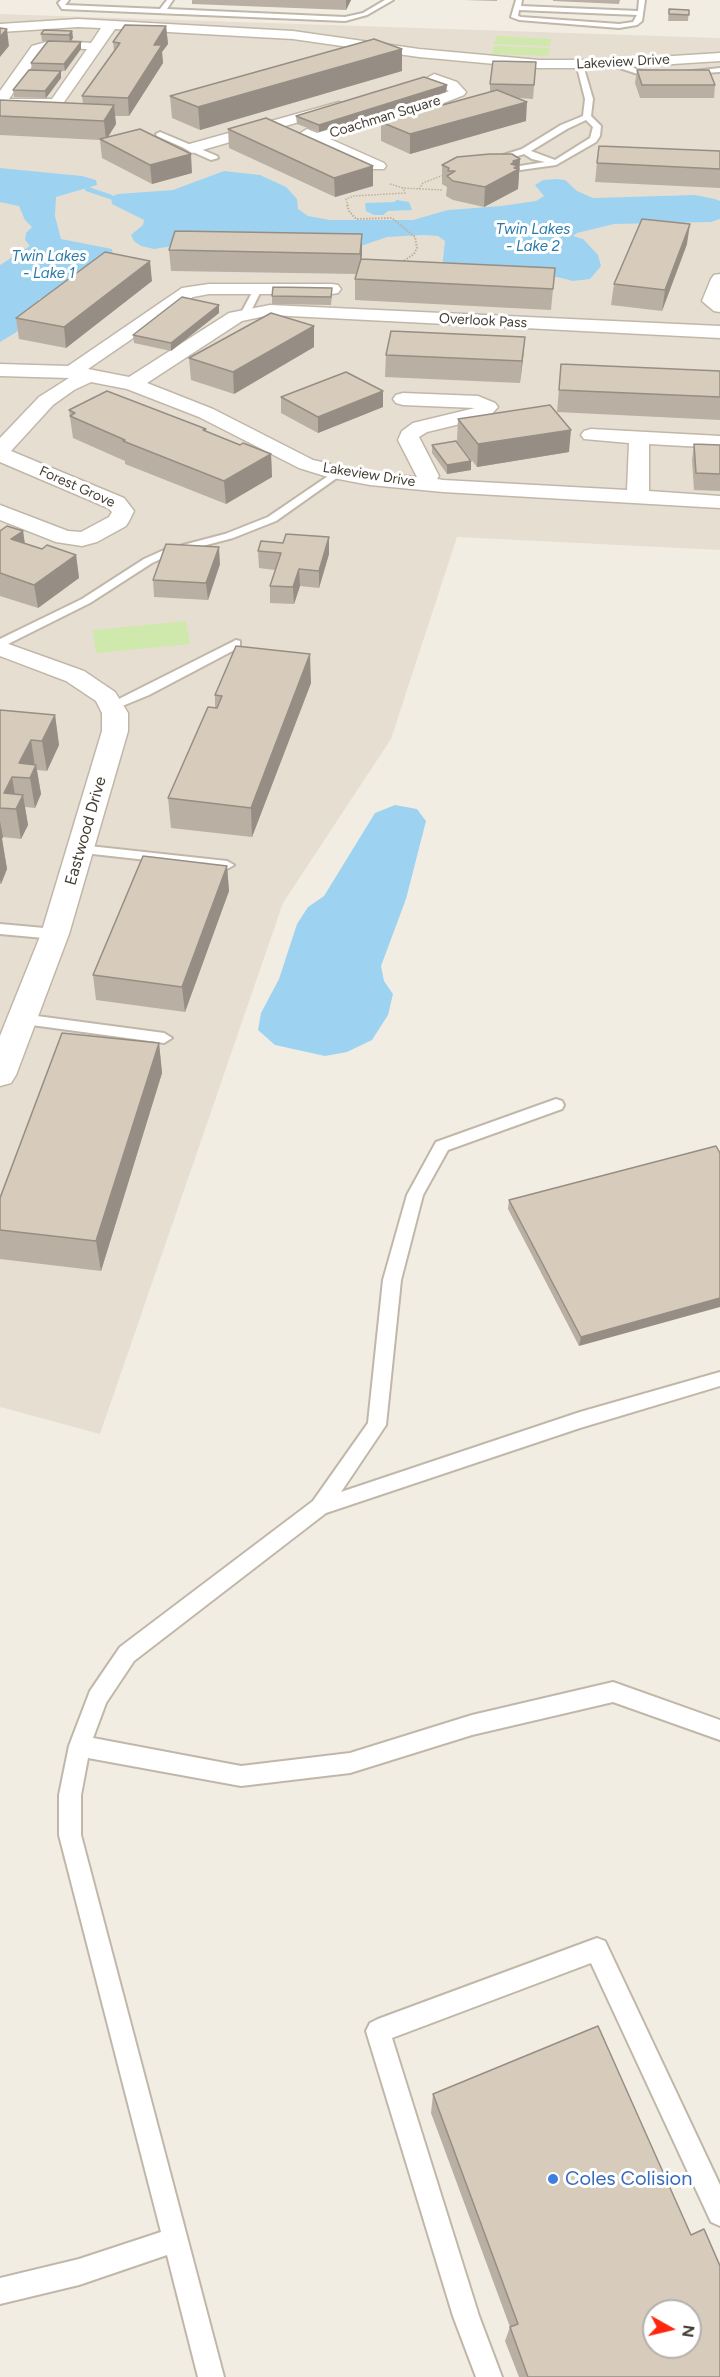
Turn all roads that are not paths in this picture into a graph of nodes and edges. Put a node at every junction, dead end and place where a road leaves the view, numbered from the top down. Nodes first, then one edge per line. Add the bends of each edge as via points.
1 (66, 0) edge
2 (170, 0) edge
3 (390, 0) edge
4 (519, 0) edge
5 (642, 0) edge
6 (517, 8) junction
7 (162, 11) junction
8 (641, 13) junction
9 (102, 26) junction
10 (0, 28) edge
11 (0, 33) edge
12 (97, 45) junction
13 (453, 57) junction
14 (720, 57) edge
15 (614, 63) junction
16 (579, 65) junction
17 (720, 70) edge
18 (678, 72) edge
19 (666, 73) edge
20 (357, 101) edge
21 (587, 117) junction
22 (280, 123) junction
23 (160, 134) dead end
24 (315, 138) junction
25 (192, 148) junction
26 (525, 151) junction
27 (214, 158) dead end
28 (556, 163) junction
29 (378, 166) dead end
30 (720, 279) edge
31 (258, 289) junction
32 (332, 289) edge
33 (720, 307) edge
34 (246, 313) junction
35 (720, 332) edge
36 (0, 370) edge
37 (81, 373) junction
38 (132, 384) junction
39 (403, 399) dead end
40 (591, 435) dead end
41 (639, 437) junction
42 (720, 442) edge
43 (0, 452) edge
44 (337, 473) junction
45 (425, 484) junction
46 (638, 499) junction
47 (720, 502) edge
48 (0, 512) edge
49 (236, 644) edge
50 (0, 646) edge
51 (111, 706) junction
52 (80, 849) junction
53 (227, 866) edge
54 (0, 929) edge
55 (55, 934) junction
56 (22, 1019) junction
57 (164, 1038) dead end
58 (0, 1075) edge
59 (556, 1105) dead end
60 (720, 1379) edge
61 (320, 1507) junction
62 (720, 1730) edge
63 (80, 1746) junction
64 (720, 2213) edge
65 (175, 2240) junction
66 (0, 2291) edge
67 (211, 2377) edge
68 (489, 2377) edge

1 - 7 lane via 60,5
2 - 7 lane
3 - 7 lane via 365,14 345,19
4 - 6 lane
5 - 8 lane
6 - 8 lane
6 - 8 lane via 514,17 532,22 635,24
9 - 10 street, Lakeview Drive
9 - 11 street, Lakeview Drive
9 - 12 street
9 - 13 street, Lakeview Drive via 311,36
12 - 12 street via 41,46 1,100 16,105 57,102
13 - 16 street, Lakeview Drive
13 - 24 street, Coachman Square via 428,80 452,85 459,92
14 - 15 street, Lakeview Drive
15 - 16 street, Lakeview Drive
15 - 19 lane via 641,73
16 - 21 lane via 589,99
17 - 18 lane
20 - 22 street, Coachman Square
21 - 26 lane
21 - 28 lane via 597,126 596,136
22 - 24 street, Coachman Square
22 - 25 street, Coachman Square
23 - 25 lane
24 - 29 street, Coachman Square
25 - 27 lane
26 - 28 lane
26 - 28 lane via 500,159 503,164 520,168
30 - 33 street via 711,301
31 - 32 street
31 - 34 lane
31 - 37 street via 188,292
34 - 35 street, Overlook Pass via 282,310
34 - 38 street, Overlook Pass
36 - 37 street, Lakeview Drive
37 - 38 street, Lakeview Drive
37 - 43 street, Forest Grove via 46,401
38 - 44 street, Lakeview Drive via 206,413 306,464
39 - 45 street via 474,402 488,407 482,413 420,427 409,435 408,440 428,476
40 - 41 street
41 - 42 street
41 - 46 street
43 - 48 street, Forest Grove via 116,503 123,511 118,521 82,539 64,537
44 - 45 street, Lakeview Drive
44 - 50 lane via 272,519 148,561 86,601
45 - 46 street, Lakeview Drive
46 - 47 street, Lakeview Drive
49 - 51 lane
50 - 51 street via 75,676 106,697
51 - 52 street, Eastwood Drive via 115,731
52 - 53 lane
52 - 55 street, Eastwood Drive
54 - 55 lane
55 - 56 street, Eastwood Drive
56 - 57 lane
56 - 58 street, Eastwood Drive
59 - 61 lane via 442,1146 415,1195 392,1280 377,1425
60 - 61 lane via 580,1420
61 - 63 lane via 127,1654 97,1698
62 - 63 lane via 613,1692 472,1725 350,1763 241,1776
63 - 65 lane via 70,1795 70,1835
64 - 68 lane via 597,1948 378,2031 466,2316
65 - 66 lane via 79,2272
65 - 67 lane

